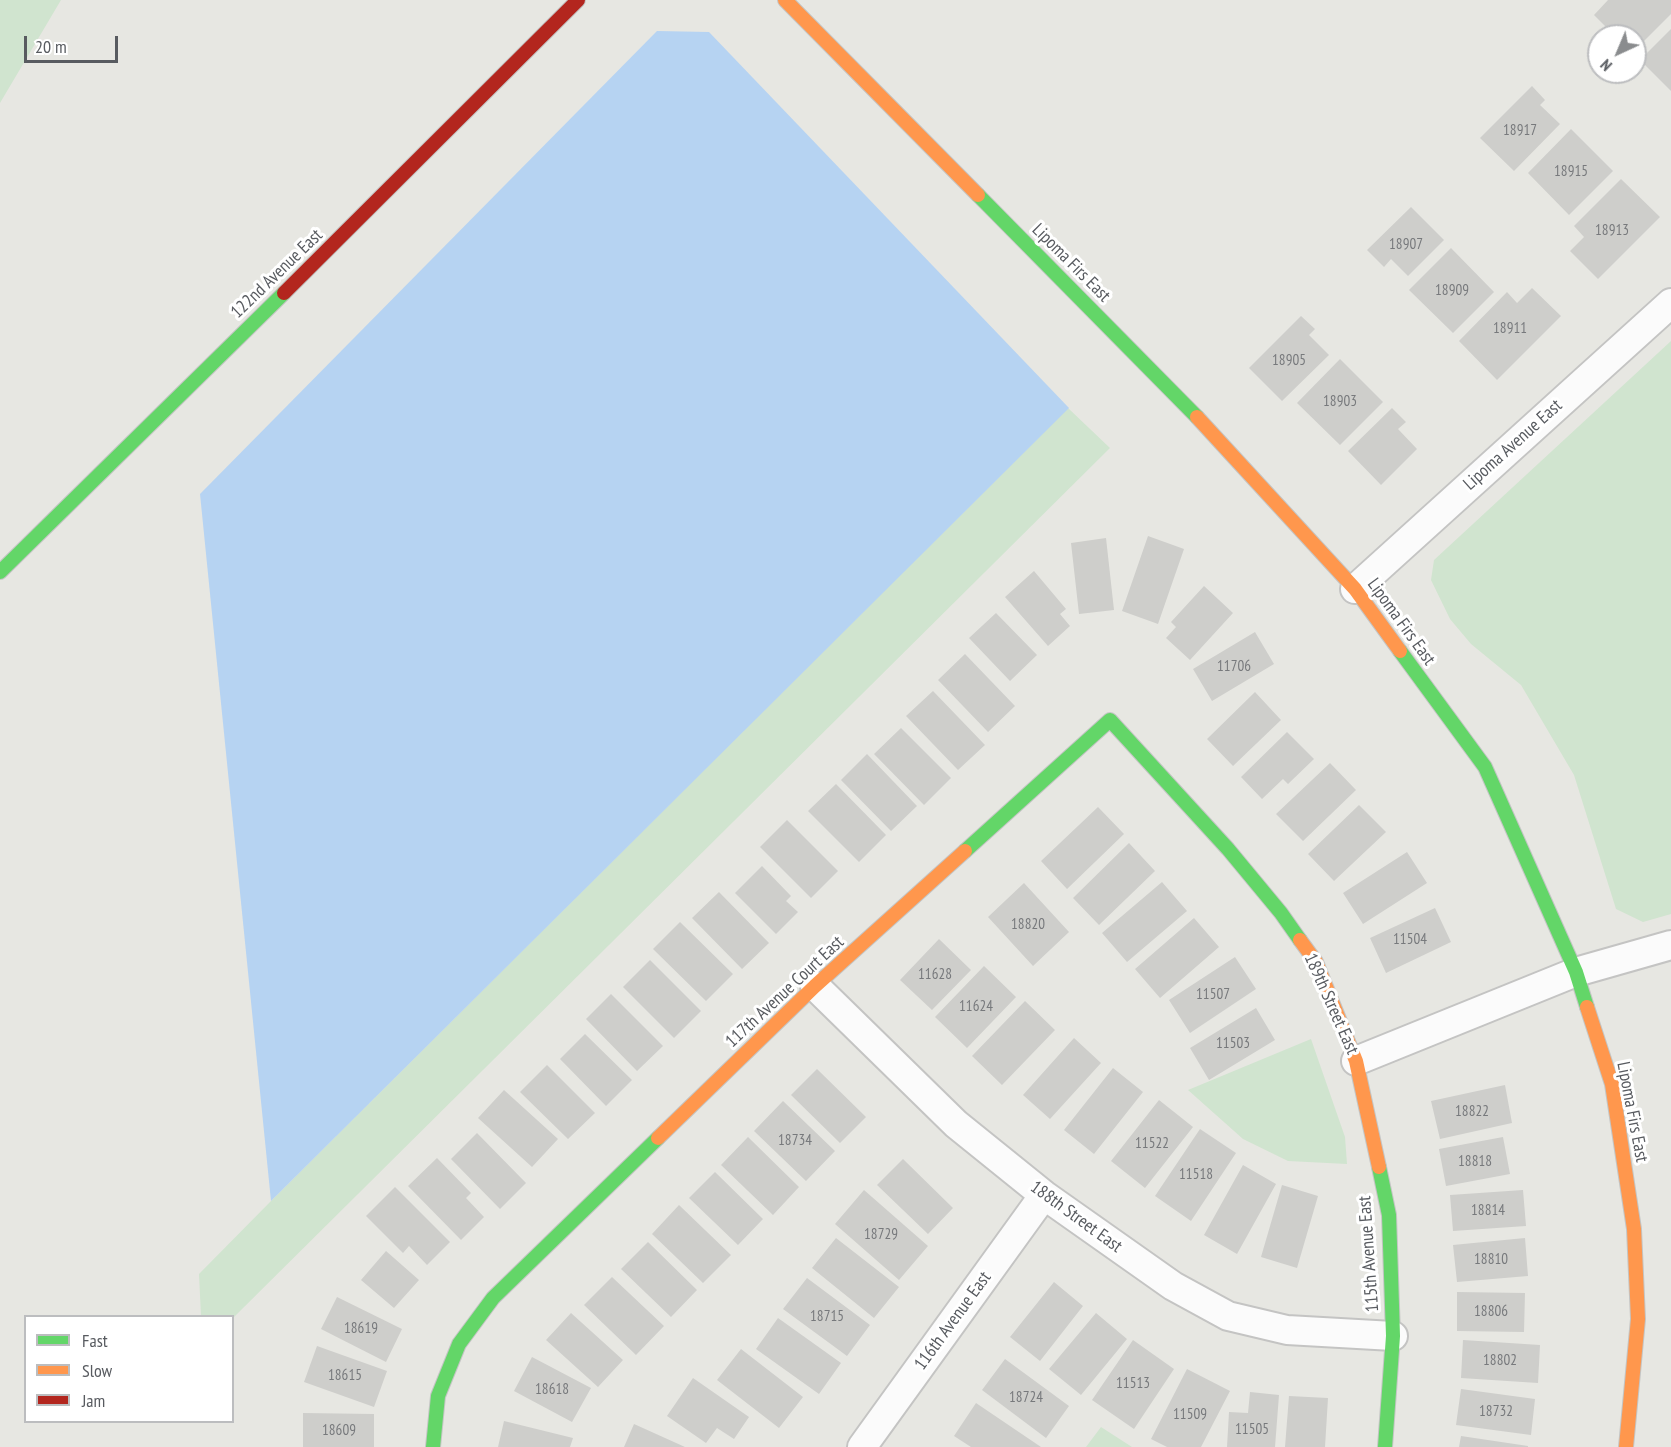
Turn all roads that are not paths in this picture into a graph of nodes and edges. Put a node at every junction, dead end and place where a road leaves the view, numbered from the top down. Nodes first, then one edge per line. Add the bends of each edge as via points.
1 (578, 0) edge
2 (785, 0) edge
3 (1671, 303) edge
4 (0, 572) edge
5 (1355, 589) junction
6 (1110, 720) joint
7 (1671, 945) edge
8 (1575, 972) junction
9 (815, 986) junction
10 (1356, 1061) junction
11 (1044, 1195) junction
12 (1393, 1336) junction
13 (433, 1447) edge
14 (862, 1447) edge
15 (1385, 1447) edge
16 (1626, 1447) edge

1 - 4 street, 122nd Avenue East
2 - 5 street, Lipoma Firs East via 1189,408
3 - 5 street, Lipoma Avenue East
5 - 8 street, Lipoma Firs East via 1485,767
6 - 9 street, 117th Avenue Court East
6 - 10 street, 189th Street East via 1281,913 1316,962
7 - 8 street, 189th Street East
8 - 10 street, 189th Street East
8 - 16 street, Lipoma Firs East via 1612,1084 1634,1228 1638,1319
9 - 11 street, 188th Street East via 956,1124
9 - 13 street, 117th Avenue Court East via 493,1298 459,1344 438,1396
10 - 12 street, 115th Avenue East via 1389,1215
11 - 12 street, 188th Street East via 1173,1286 1228,1316 1287,1330
11 - 14 street, 116th Avenue East
12 - 15 street, 115th Avenue East

